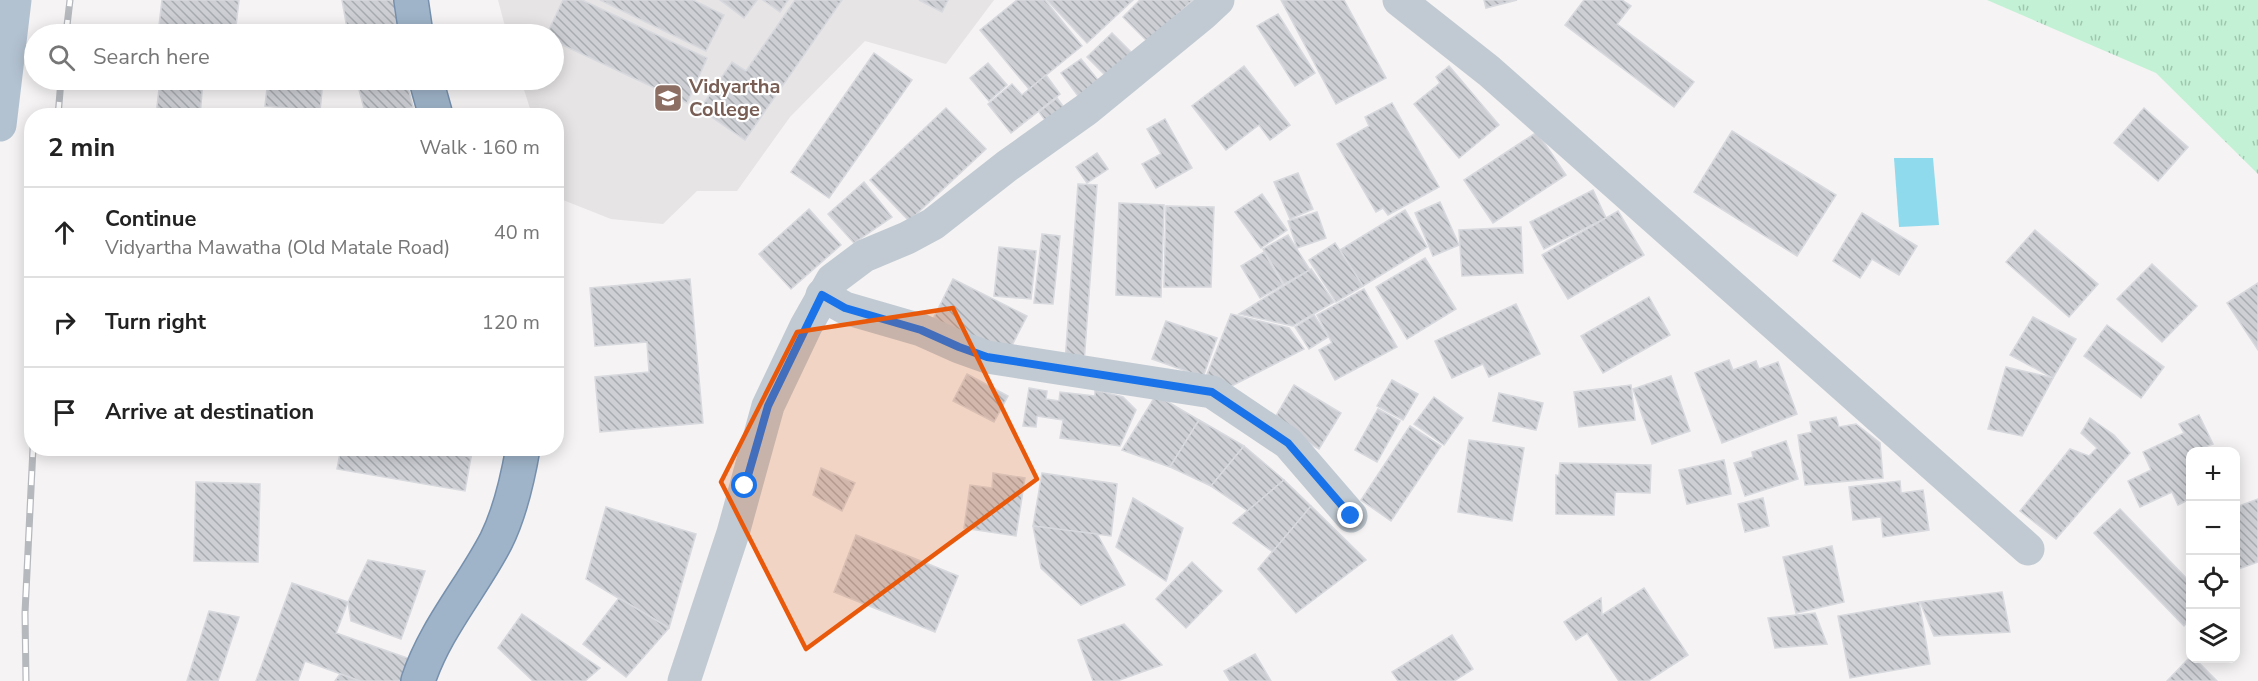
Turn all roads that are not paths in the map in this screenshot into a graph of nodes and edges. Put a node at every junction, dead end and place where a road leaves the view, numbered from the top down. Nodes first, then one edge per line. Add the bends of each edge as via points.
1 (15, 0) edge
2 (411, 0) edge
3 (1218, 0) edge
4 (1399, 0) edge
5 (415, 24) edge
6 (429, 90) edge
7 (434, 108) edge
8 (0, 126) edge
9 (822, 295) junction
10 (522, 456) edge
11 (1351, 516) dead end
12 (2028, 549) dead end
13 (418, 681) edge
14 (684, 681) edge

1 - 8 main road
2 - 5 highway
3 - 9 street via 1087,109 933,224 864,256 832,279
4 - 12 street via 1489,71
6 - 7 highway
9 - 11 street via 845,308 921,330 987,357 1212,392 1288,443
9 - 14 street via 768,406 733,533
10 - 13 highway via 497,538 430,648

